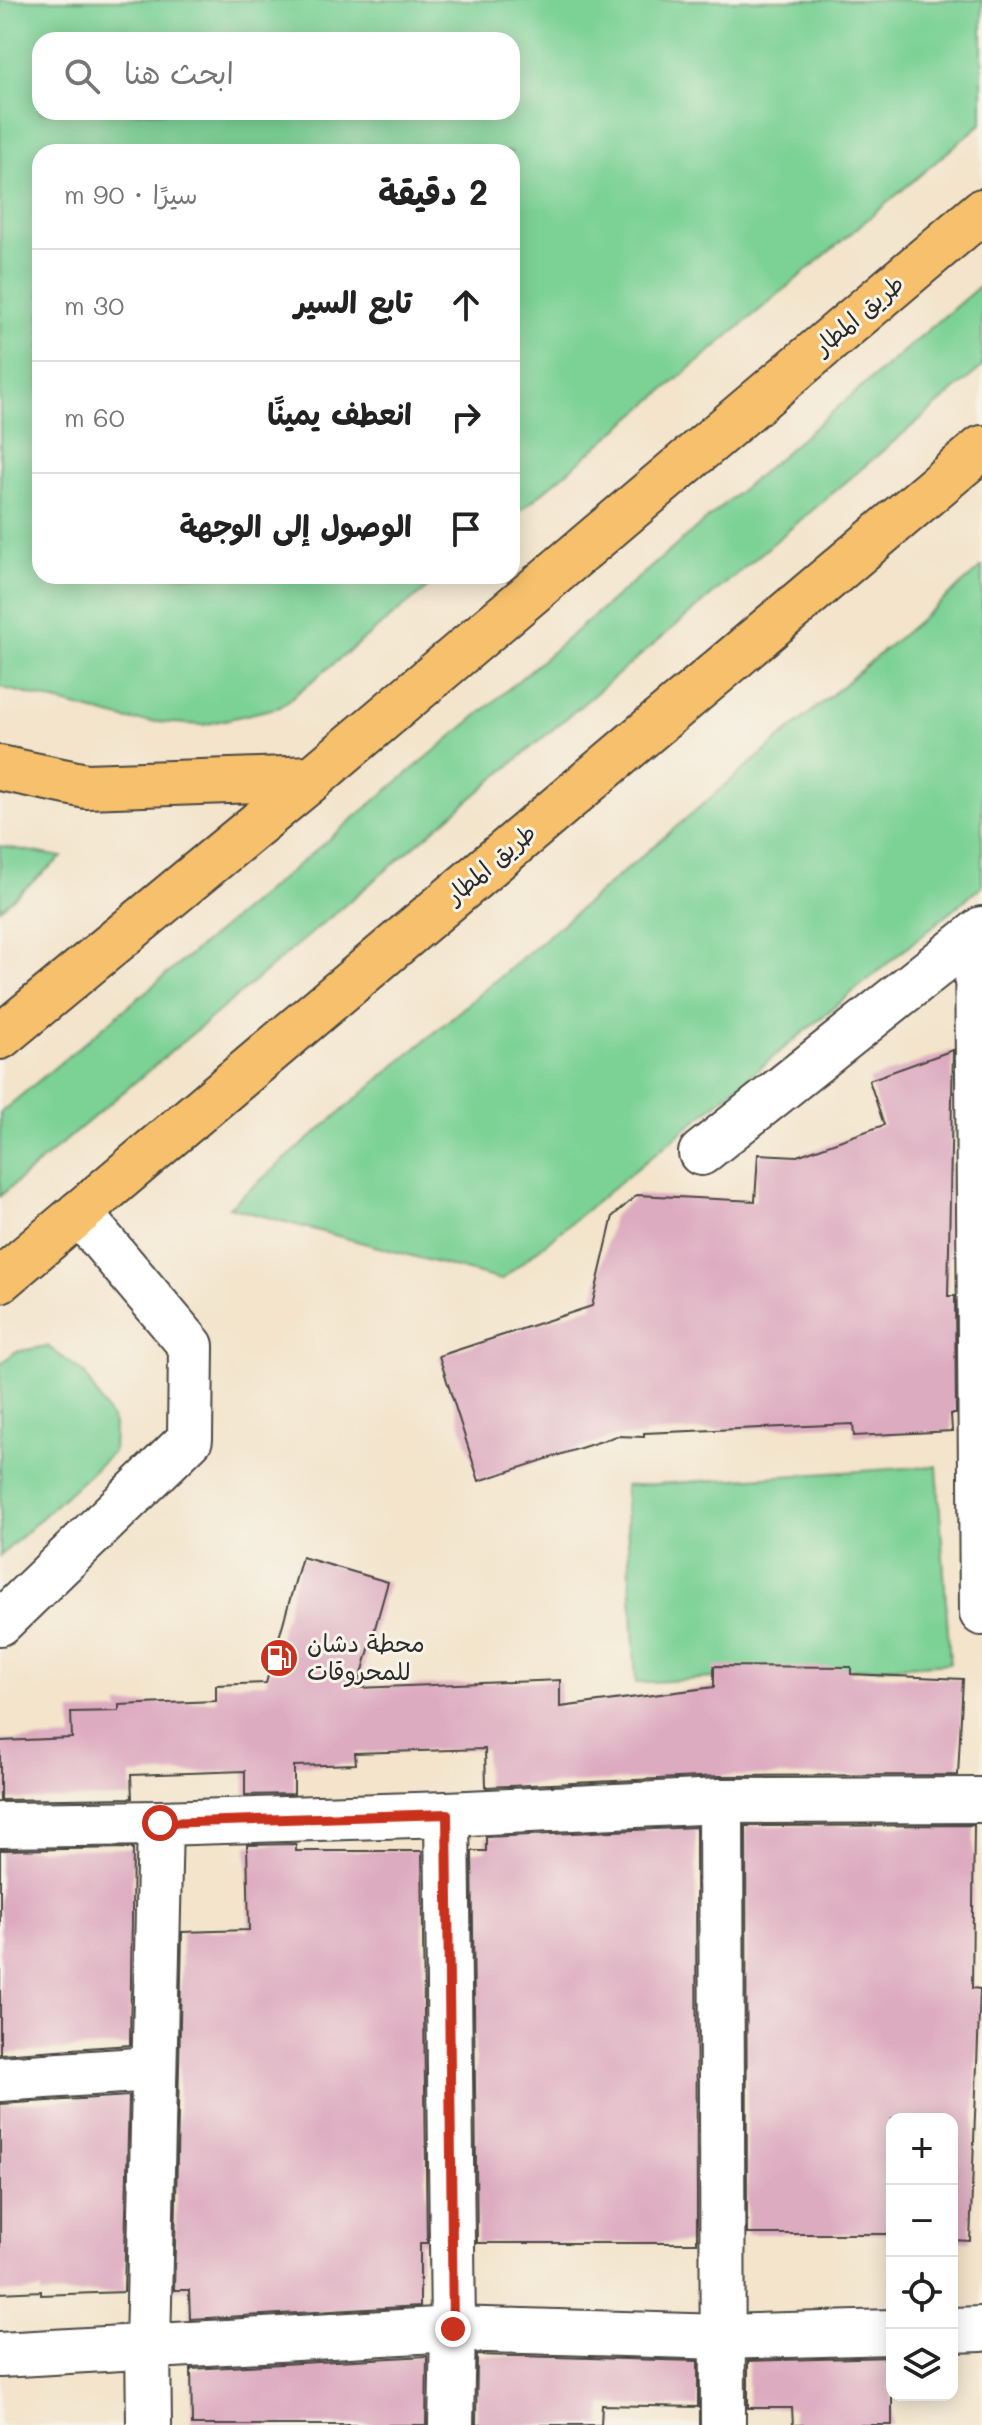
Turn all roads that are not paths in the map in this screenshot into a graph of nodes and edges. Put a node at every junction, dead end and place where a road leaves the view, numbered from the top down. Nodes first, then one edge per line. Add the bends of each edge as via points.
1 (982, 211) edge
2 (982, 448) edge
3 (0, 768) edge
4 (313, 778) junction
5 (979, 932) edge
6 (0, 1037) edge
7 (701, 1153) dead end
8 (79, 1213) junction
9 (0, 1280) edge
10 (982, 1613) edge
11 (0, 1623) edge
12 (982, 1800) edge
13 (721, 1801) junction
14 (447, 1814) junction
15 (160, 1823) junction
16 (0, 1825) edge
17 (153, 2069) junction
18 (0, 2079) edge
19 (453, 2329) junction
20 (982, 2329) edge
21 (958, 2330) edge
22 (886, 2332) edge
23 (723, 2337) junction
24 (148, 2345) junction
25 (0, 2355) edge
26 (149, 2425) edge
27 (451, 2425) edge
28 (723, 2425) edge

1 - 4 highway, طريق المطار
2 - 8 highway, طريق المطار
3 - 4 highway via 86,786
4 - 6 highway, طريق المطار
5 - 7 street
5 - 10 street
8 - 9 highway, طريق المطار
8 - 11 street via 191,1346 190,1439
12 - 13 street
13 - 14 street
13 - 23 street
14 - 15 street
14 - 19 street
15 - 16 street
15 - 17 street
17 - 18 street
17 - 24 street
19 - 23 street
19 - 24 street
19 - 27 street
20 - 21 street
22 - 23 street
23 - 28 street
24 - 25 street
24 - 26 street

